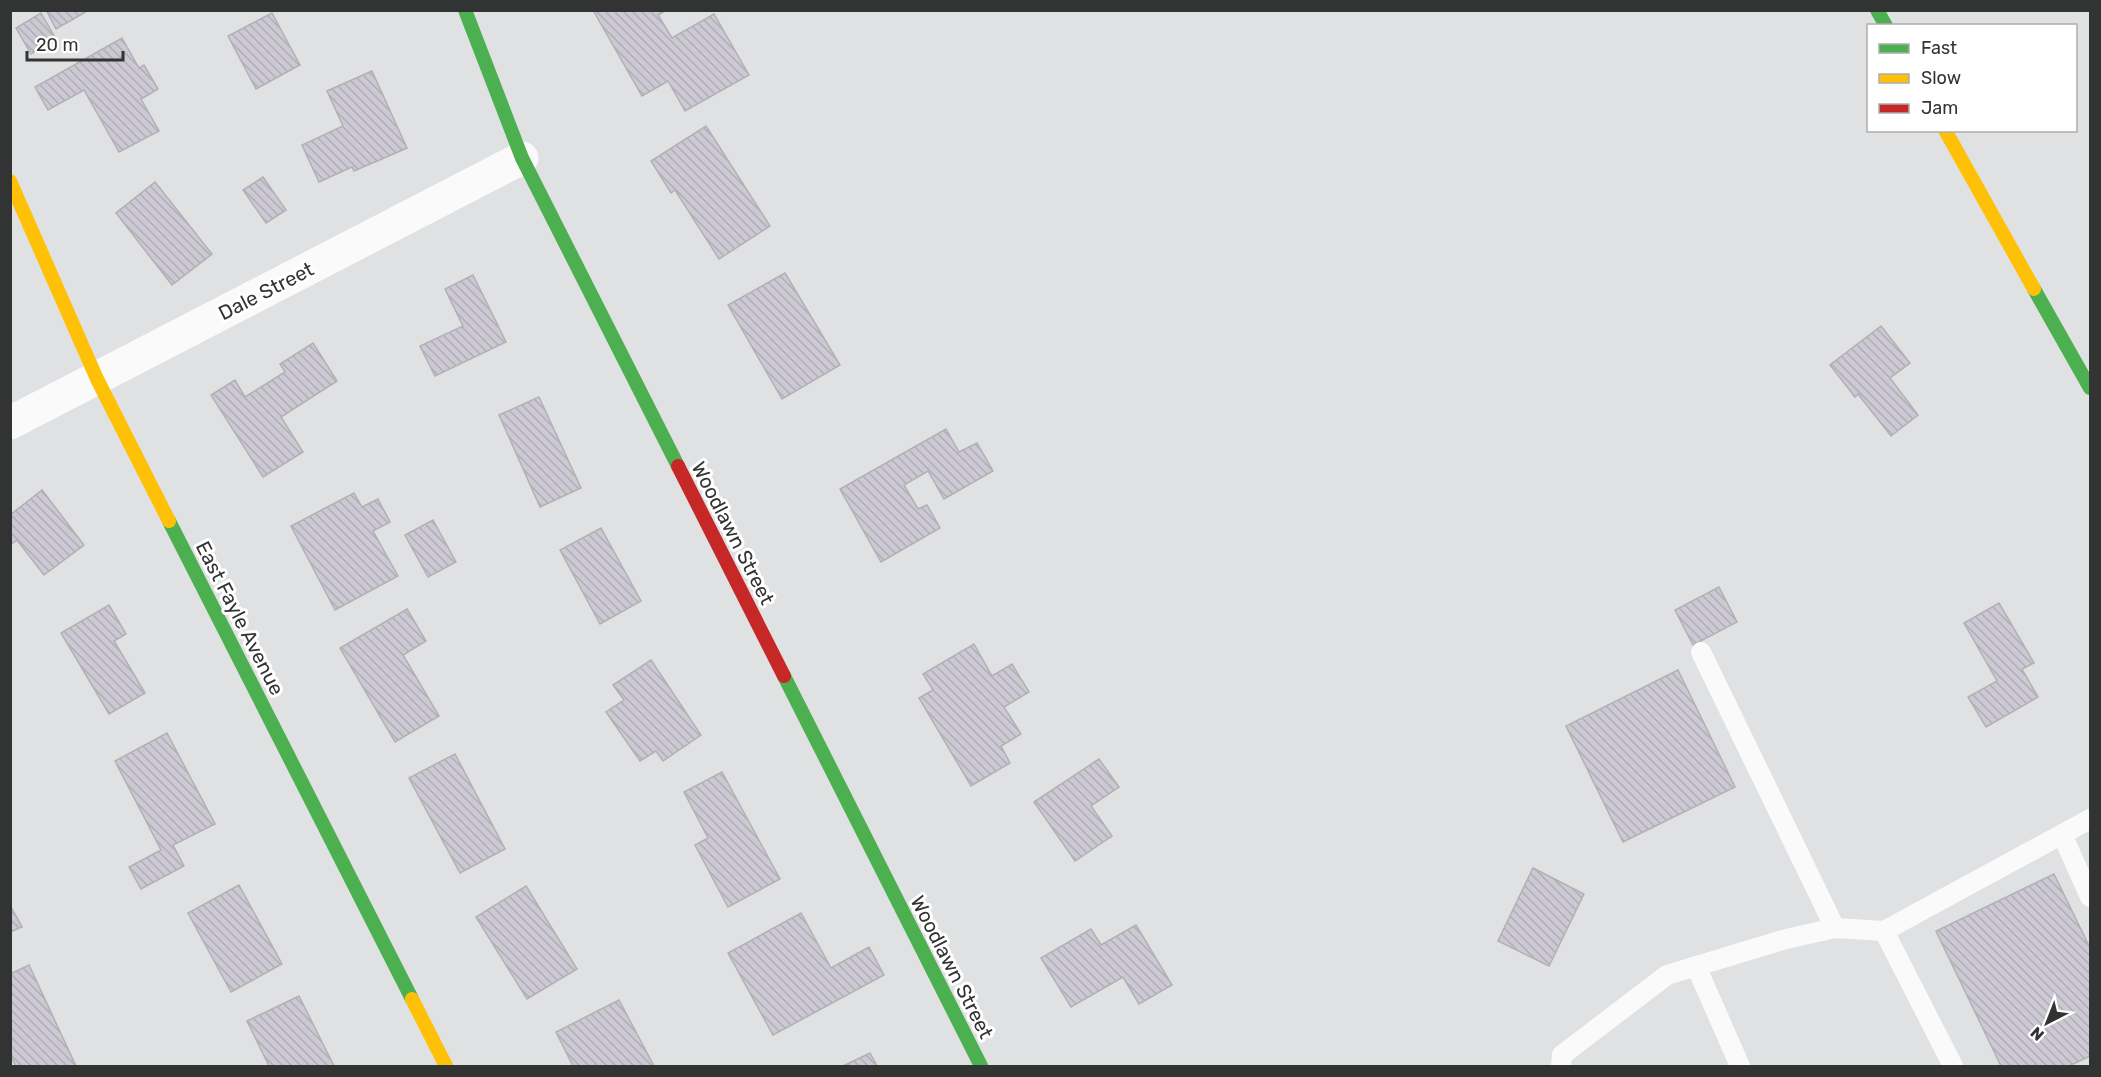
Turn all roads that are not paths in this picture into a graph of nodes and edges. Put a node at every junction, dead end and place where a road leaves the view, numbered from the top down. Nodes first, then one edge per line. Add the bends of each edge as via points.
1 (465, 10) edge
2 (1877, 10) edge
3 (1885, 24) edge
4 (1946, 132) edge
5 (522, 158) junction
6 (10, 181) edge
7 (97, 379) junction
8 (2091, 388) edge
9 (10, 423) edge
10 (1701, 652) dead end
11 (2091, 819) edge
12 (2062, 834) junction
13 (2091, 897) edge
14 (1835, 928) junction
15 (1884, 931) junction
16 (1696, 966) junction
17 (446, 1066) edge
18 (981, 1066) edge
19 (1561, 1066) edge
20 (1740, 1066) edge
21 (1953, 1066) edge

1 - 5 street, Woodlawn Street
2 - 3 street
4 - 8 street
5 - 7 street, Dale Street
5 - 18 street, Woodlawn Street
6 - 7 street, East Fayle Avenue
7 - 9 street, Dale Street
7 - 17 street, East Fayle Avenue
10 - 14 lane
11 - 12 lane
12 - 13 lane
12 - 15 lane
14 - 15 lane
14 - 16 lane
15 - 21 lane
16 - 19 lane via 1668,975 1562,1055
16 - 20 lane

